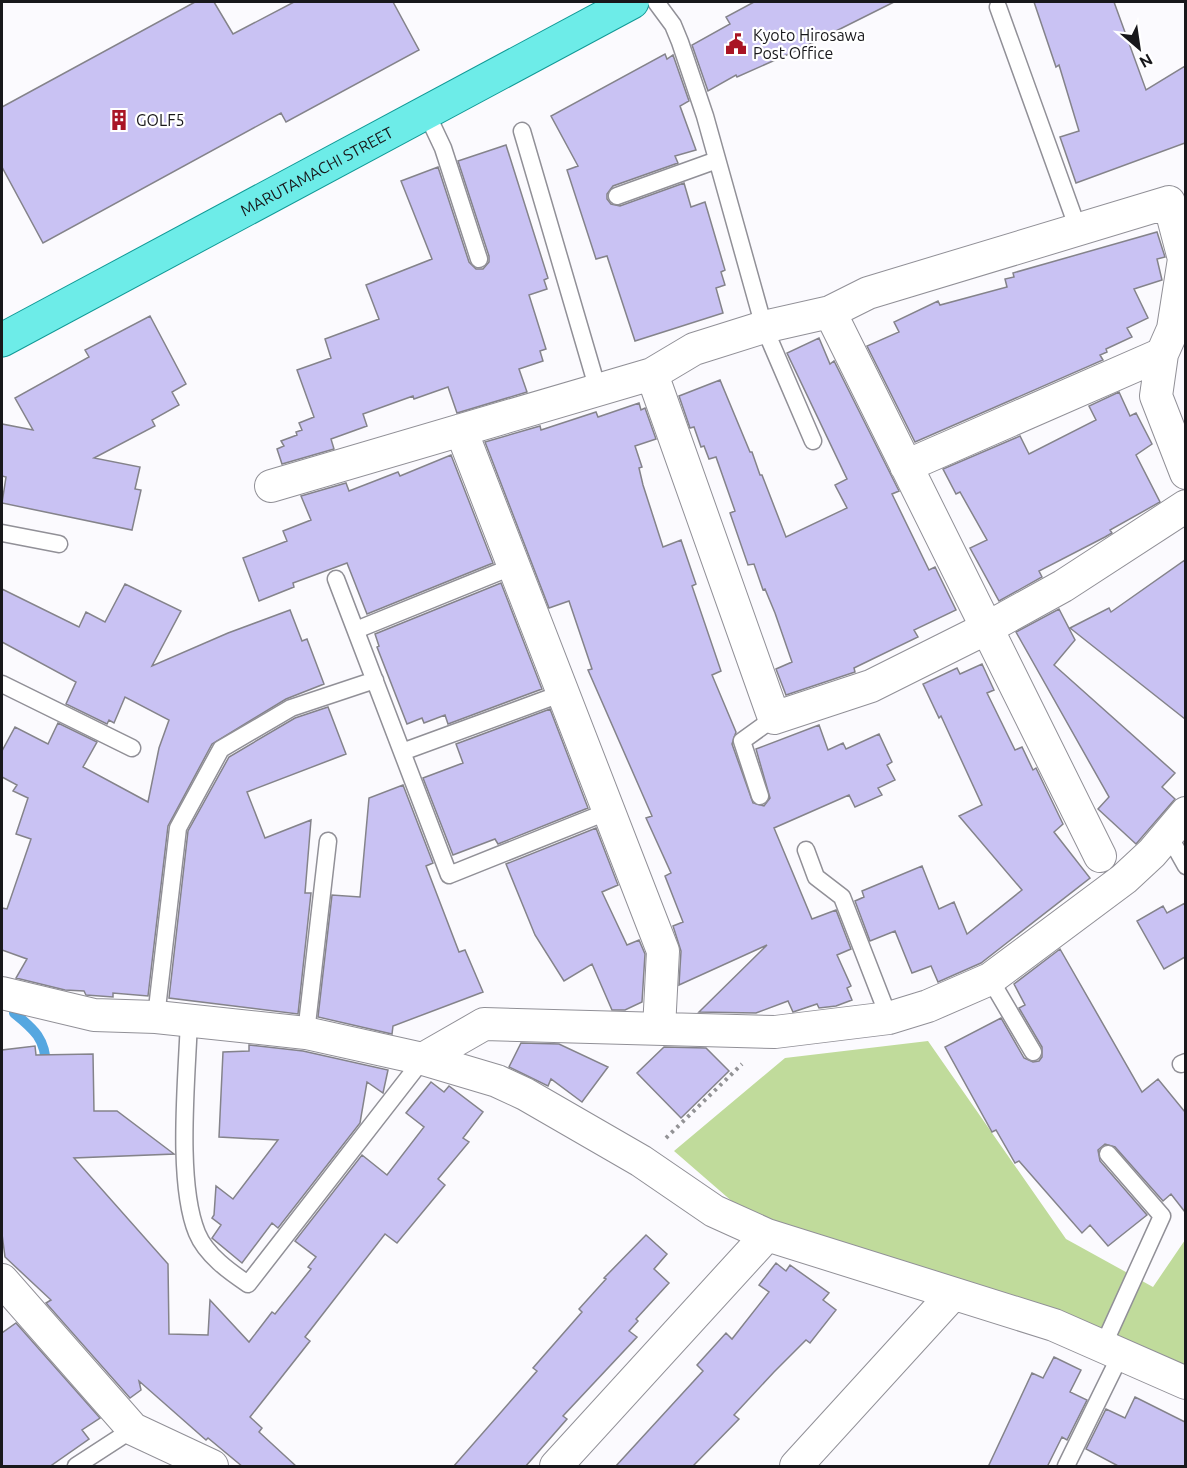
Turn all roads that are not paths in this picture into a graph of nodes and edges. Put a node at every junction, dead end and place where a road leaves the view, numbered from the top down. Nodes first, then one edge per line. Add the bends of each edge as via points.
1 (632, 2) edge
2 (656, 2) edge
3 (998, 7) dead end
4 (426, 112) junction
5 (522, 131) dead end
6 (717, 160) junction
7 (617, 196) dead end
8 (1078, 229) junction
9 (479, 259) dead end
10 (830, 312) junction
11 (764, 327) junction
12 (2, 340) edge
13 (1162, 354) junction
14 (652, 374) junction
15 (598, 390) junction
16 (461, 430) junction
17 (813, 441) dead end
18 (906, 466) junction
19 (1185, 473) edge
20 (271, 486) dead end
21 (1185, 506) edge
22 (2, 533) edge
23 (59, 543) dead end
24 (514, 566) junction
25 (336, 579) dead end
26 (987, 628) junction
27 (356, 630) junction
28 (375, 680) junction
29 (2, 684) edge
30 (563, 693) junction
31 (774, 718) junction
32 (132, 748) dead end
33 (402, 752) junction
34 (760, 796) dead end
35 (609, 811) junction
36 (1177, 824) edge
37 (328, 841) dead end
38 (806, 850) dead end
39 (1100, 856) joint
40 (1185, 866) edge
41 (1124, 879) junction
42 (990, 980) junction
43 (2, 993) edge
44 (156, 1017) junction
45 (889, 1018) junction
46 (189, 1020) junction
47 (660, 1029) junction
48 (306, 1033) junction
49 (1033, 1052) dead end
50 (423, 1059) junction
51 (1108, 1154) dead end
52 (767, 1235) junction
53 (3, 1285) edge
54 (952, 1295) junction
55 (1112, 1350) junction
56 (1185, 1383) edge
57 (133, 1429) junction
58 (802, 1464) edge
59 (76, 1467) edge
60 (212, 1467) edge
61 (556, 1467) edge
62 (1066, 1467) edge

1 - 4 main road, MARUTAMACHI STREET
2 - 6 lane via 680,42
3 - 8 lane
4 - 9 lane via 443,148
4 - 12 main road, MARUTAMACHI STREET
5 - 15 lane
6 - 7 lane
6 - 11 lane
8 - 10 street via 868,293
8 - 13 street via 1169,202 1184,259 1173,329
10 - 11 street
10 - 18 street
11 - 14 street via 694,349
11 - 17 lane
13 - 18 street
13 - 19 street via 1156,396
14 - 15 street
14 - 31 street
15 - 16 street
16 - 20 street
16 - 24 street
18 - 26 street
21 - 26 street via 1063,586
22 - 23 lane
24 - 27 lane
24 - 30 street
25 - 27 lane
26 - 31 street via 871,686
26 - 39 street
27 - 28 lane
28 - 33 lane
28 - 44 lane via 291,708 221,749 178,828
29 - 32 lane
30 - 33 lane
30 - 35 street
31 - 34 lane via 742,741
33 - 35 lane via 449,875
35 - 47 street via 663,951
36 - 40 lane
36 - 41 street
37 - 48 lane
38 - 45 lane via 816,877 842,897
39 - 41 lane
41 - 42 street
42 - 45 street
42 - 49 lane
43 - 44 street via 94,1014
44 - 46 street
45 - 47 street via 775,1032
46 - 48 street
46 - 50 lane via 185,1184 197,1235 225,1269 248,1284
47 - 50 street via 484,1024
48 - 50 street
50 - 52 street via 525,1094 641,1161 714,1211
51 - 55 lane via 1162,1216
52 - 54 street
52 - 61 street
53 - 57 street
54 - 55 street via 1054,1325
54 - 58 street
55 - 56 street
55 - 62 lane
57 - 59 lane
57 - 60 street

